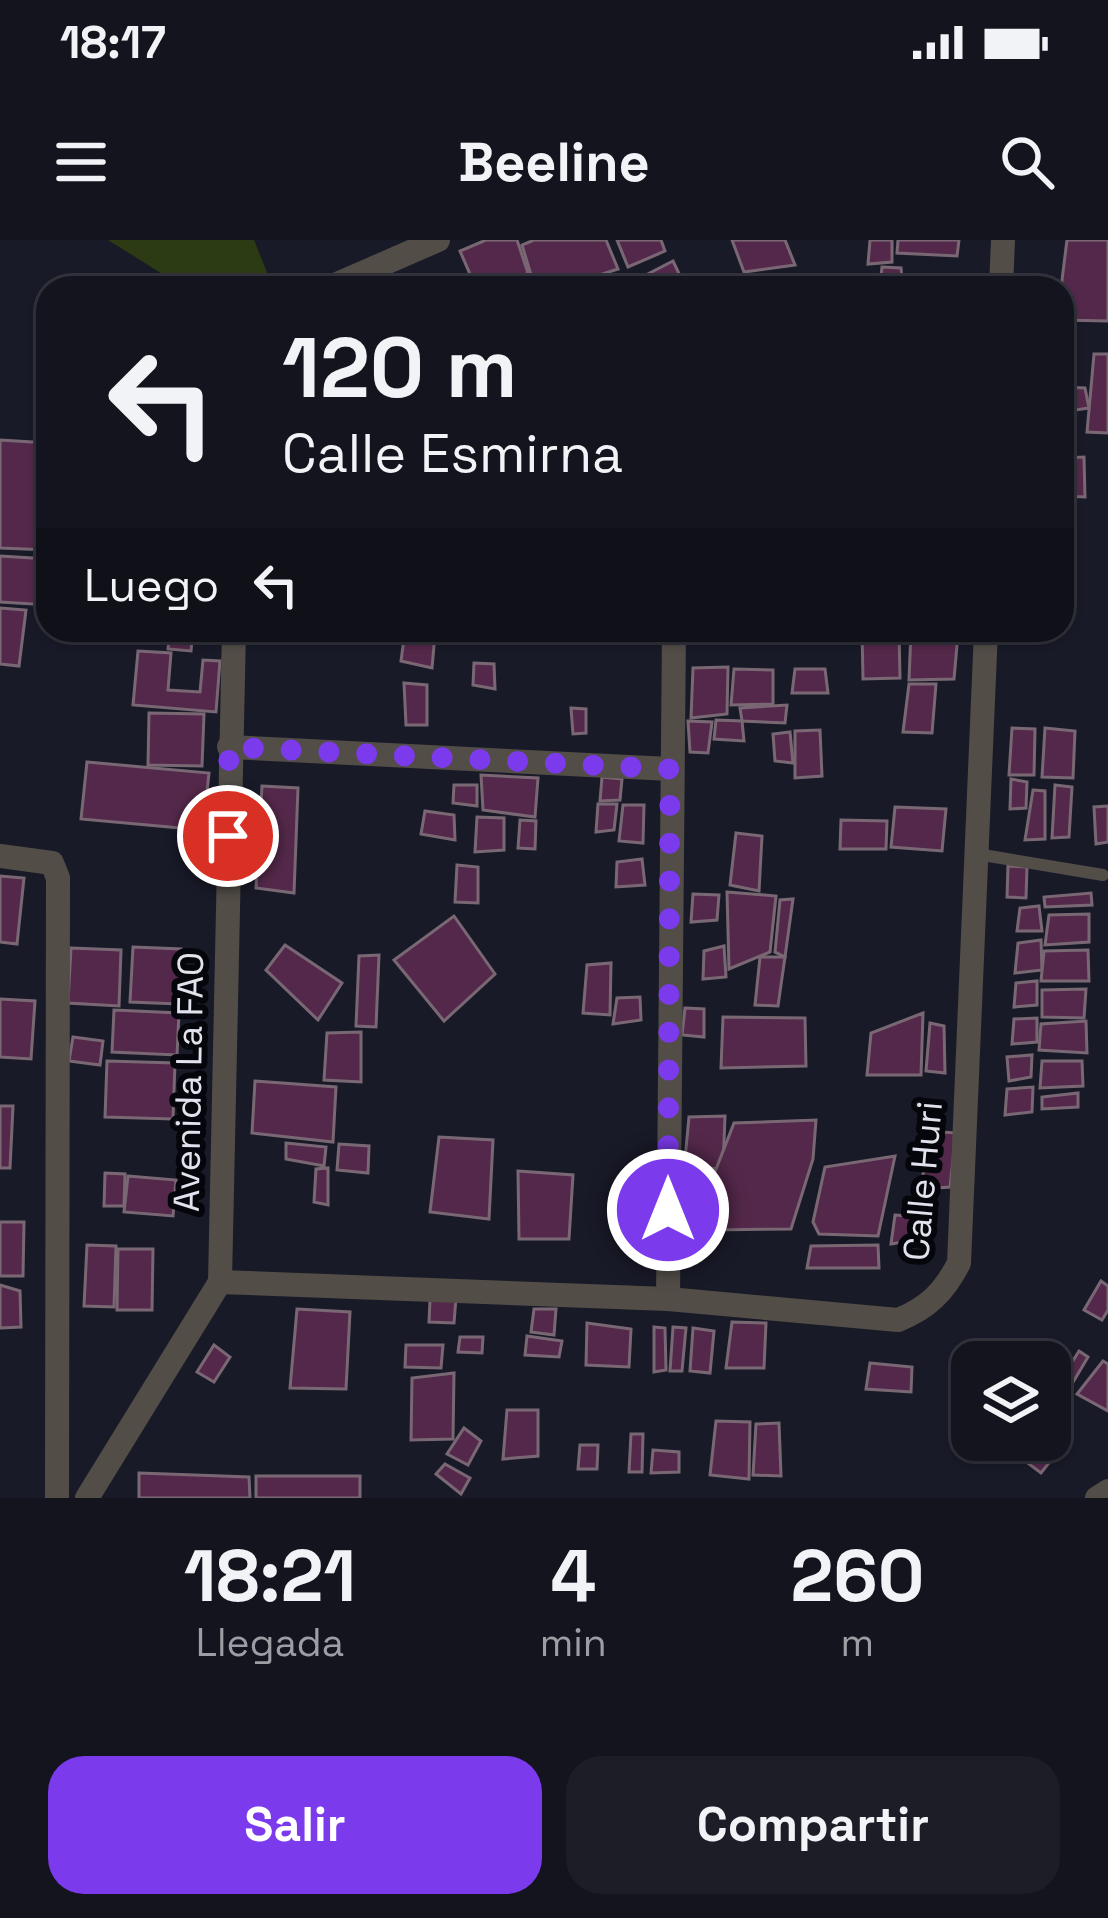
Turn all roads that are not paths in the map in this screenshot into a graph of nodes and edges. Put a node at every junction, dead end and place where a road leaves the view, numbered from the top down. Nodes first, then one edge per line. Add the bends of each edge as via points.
1 (438, 240) edge
2 (1003, 240) edge
3 (356, 276) edge
4 (1002, 276) edge
5 (233, 642) edge
6 (674, 642) edge
7 (986, 642) edge
8 (229, 747) junction
9 (670, 769) junction
10 (977, 854) junction
11 (0, 856) edge
12 (1103, 875) dead end
13 (220, 1282) junction
14 (668, 1299) junction
15 (1108, 1491) edge
16 (57, 1498) edge
17 (87, 1498) edge
18 (1096, 1498) edge

1 - 3 street
2 - 4 street
5 - 8 street, Avenida La FAO
6 - 9 street
7 - 10 street, Calle Huri
8 - 9 street
8 - 13 street, Avenida La FAO
9 - 14 street
10 - 12 lane
10 - 14 street, Calle Huri via 959,1263 946,1288 898,1320
11 - 16 street via 52,863 58,878
13 - 14 street, Calle Huri
13 - 17 street
15 - 18 street

